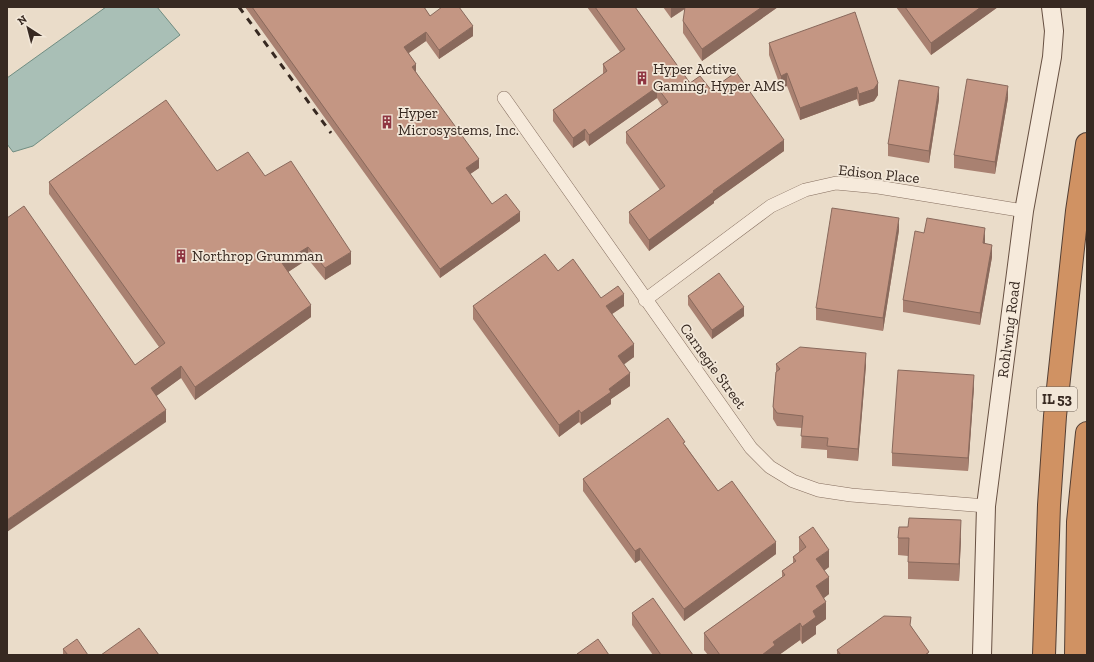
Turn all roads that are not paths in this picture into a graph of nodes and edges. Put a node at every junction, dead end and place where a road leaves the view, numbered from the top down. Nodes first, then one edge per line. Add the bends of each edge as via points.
1 (1051, 7) edge
2 (504, 98) dead end
3 (1087, 144) edge
4 (1024, 212) junction
5 (645, 300) junction
6 (1087, 433) edge
7 (986, 506) junction
8 (1076, 644) edge
9 (982, 655) edge
10 (1044, 655) edge

1 - 4 main road, Rohlwing Road via 1054,30 1052,57
2 - 5 street, Carnegie Street
3 - 10 highway, IL 53 via 1077,211 1055,416
4 - 5 street, Edison Place via 836,182 805,190 771,206
4 - 7 main road, Rohlwing Road
5 - 7 street, Carnegie Street via 751,448 770,467 793,481 818,490 852,495
6 - 8 highway via 1078,522
7 - 9 main road, Rohlwing Road

